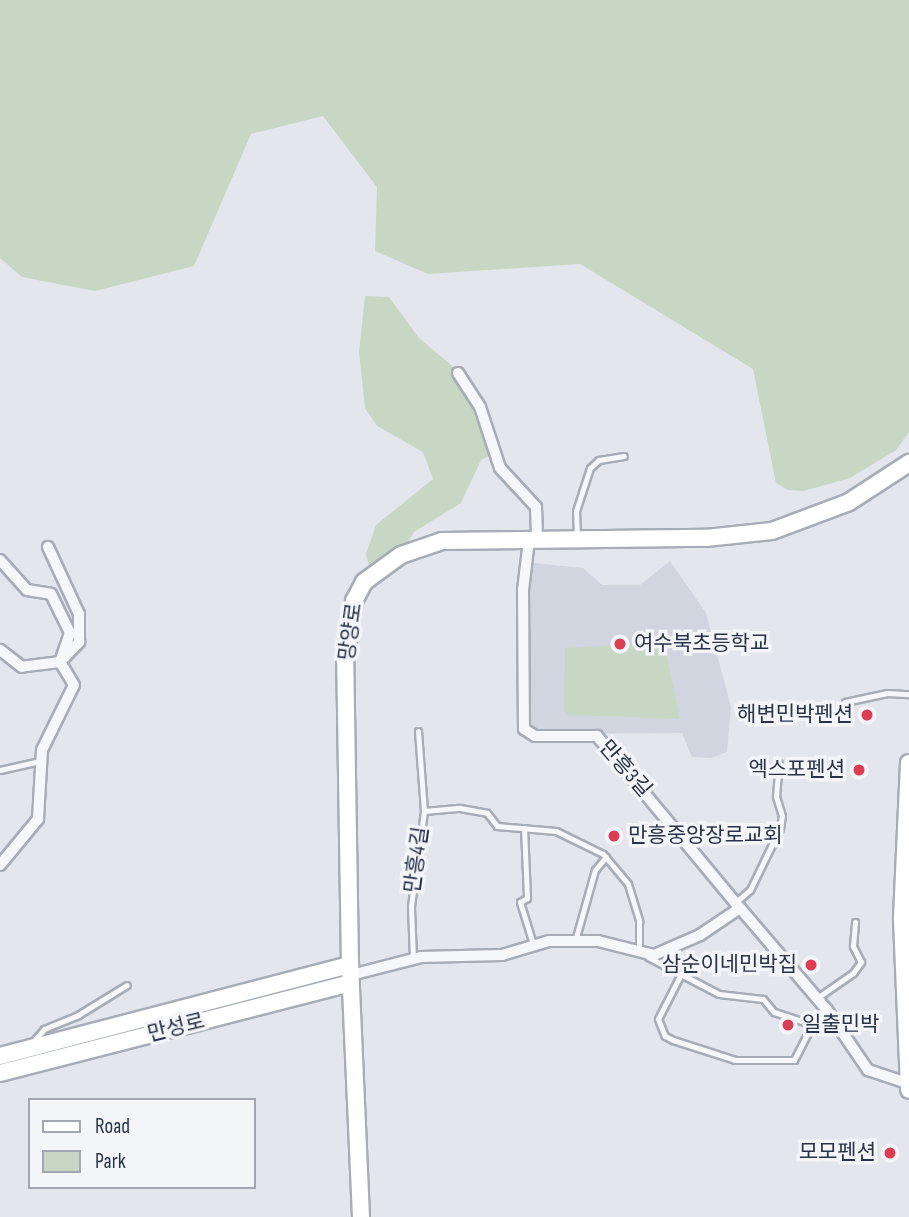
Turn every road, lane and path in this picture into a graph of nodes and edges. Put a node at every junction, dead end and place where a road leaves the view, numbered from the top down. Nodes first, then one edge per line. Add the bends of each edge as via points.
1 (458, 373) dead end
2 (625, 456) dead end
3 (909, 463) edge
4 (533, 540) junction
5 (577, 541) junction
6 (48, 547) dead end
7 (0, 560) edge
8 (0, 649) edge
9 (60, 662) junction
10 (909, 694) edge
11 (845, 702) dead end
12 (418, 731) dead end
13 (40, 761) junction
14 (779, 763) dead end
15 (909, 763) edge
16 (0, 770) edge
17 (424, 811) junction
18 (524, 828) junction
19 (606, 857) junction
20 (0, 864) edge
21 (738, 905) junction
22 (855, 922) dead end
23 (575, 941) junction
24 (533, 944) junction
25 (642, 954) junction
26 (413, 959) junction
27 (351, 975) junction
28 (680, 976) junction
29 (127, 985) dead end
30 (817, 998) junction
31 (833, 1019) junction
32 (817, 1026) junction
33 (29, 1049) junction
34 (0, 1056) edge
35 (0, 1073) edge
36 (908, 1086) edge
37 (361, 1217) edge

1 - 4 street via 484,415 496,461 536,507
2 - 5 lane via 599,460 590,468 576,511
3 - 5 main road, 망양로 via 849,502 780,529 724,537
4 - 5 main road, 망양로
4 - 21 street, 만흥3길 via 523,590 524,729 535,736 597,736
4 - 27 main road, 망양로 via 423,545 380,568 356,595 345,660
6 - 9 street via 74,597 80,624 75,650
7 - 9 street via 27,590 51,594 60,605 71,633
8 - 9 street via 22,667
9 - 13 street via 74,685 46,738
10 - 11 lane via 877,694
12 - 17 lane
13 - 16 lane
13 - 20 street via 38,819
14 - 21 lane via 776,796 780,828
15 - 36 main road via 902,920
17 - 18 lane, 만흥4길 via 470,808 487,813 498,826
17 - 26 lane, 만흥4길 via 411,906
18 - 19 lane, 만흥4길 via 556,831
18 - 24 lane via 527,898 520,902
19 - 23 lane via 594,870
19 - 25 lane, 만흥4길 via 629,889 639,921
21 - 25 street via 699,935 661,954
21 - 30 street, 만흥3길
22 - 30 lane via 853,946 861,962
23 - 24 street
23 - 25 street via 606,943
24 - 26 street via 494,956
25 - 28 lane
26 - 27 street
27 - 33 main road, 만성로
27 - 35 main road, 만성로
27 - 37 main road, 망양로
28 - 32 lane via 719,994 763,999 774,1012
28 - 32 lane via 658,1016 664,1036 735,1060 794,1060 808,1032
29 - 33 lane via 39,1032
30 - 31 street, 만흥3길
31 - 32 lane
31 - 36 street, 만흥3길 via 868,1070
33 - 34 main road, 만성로

